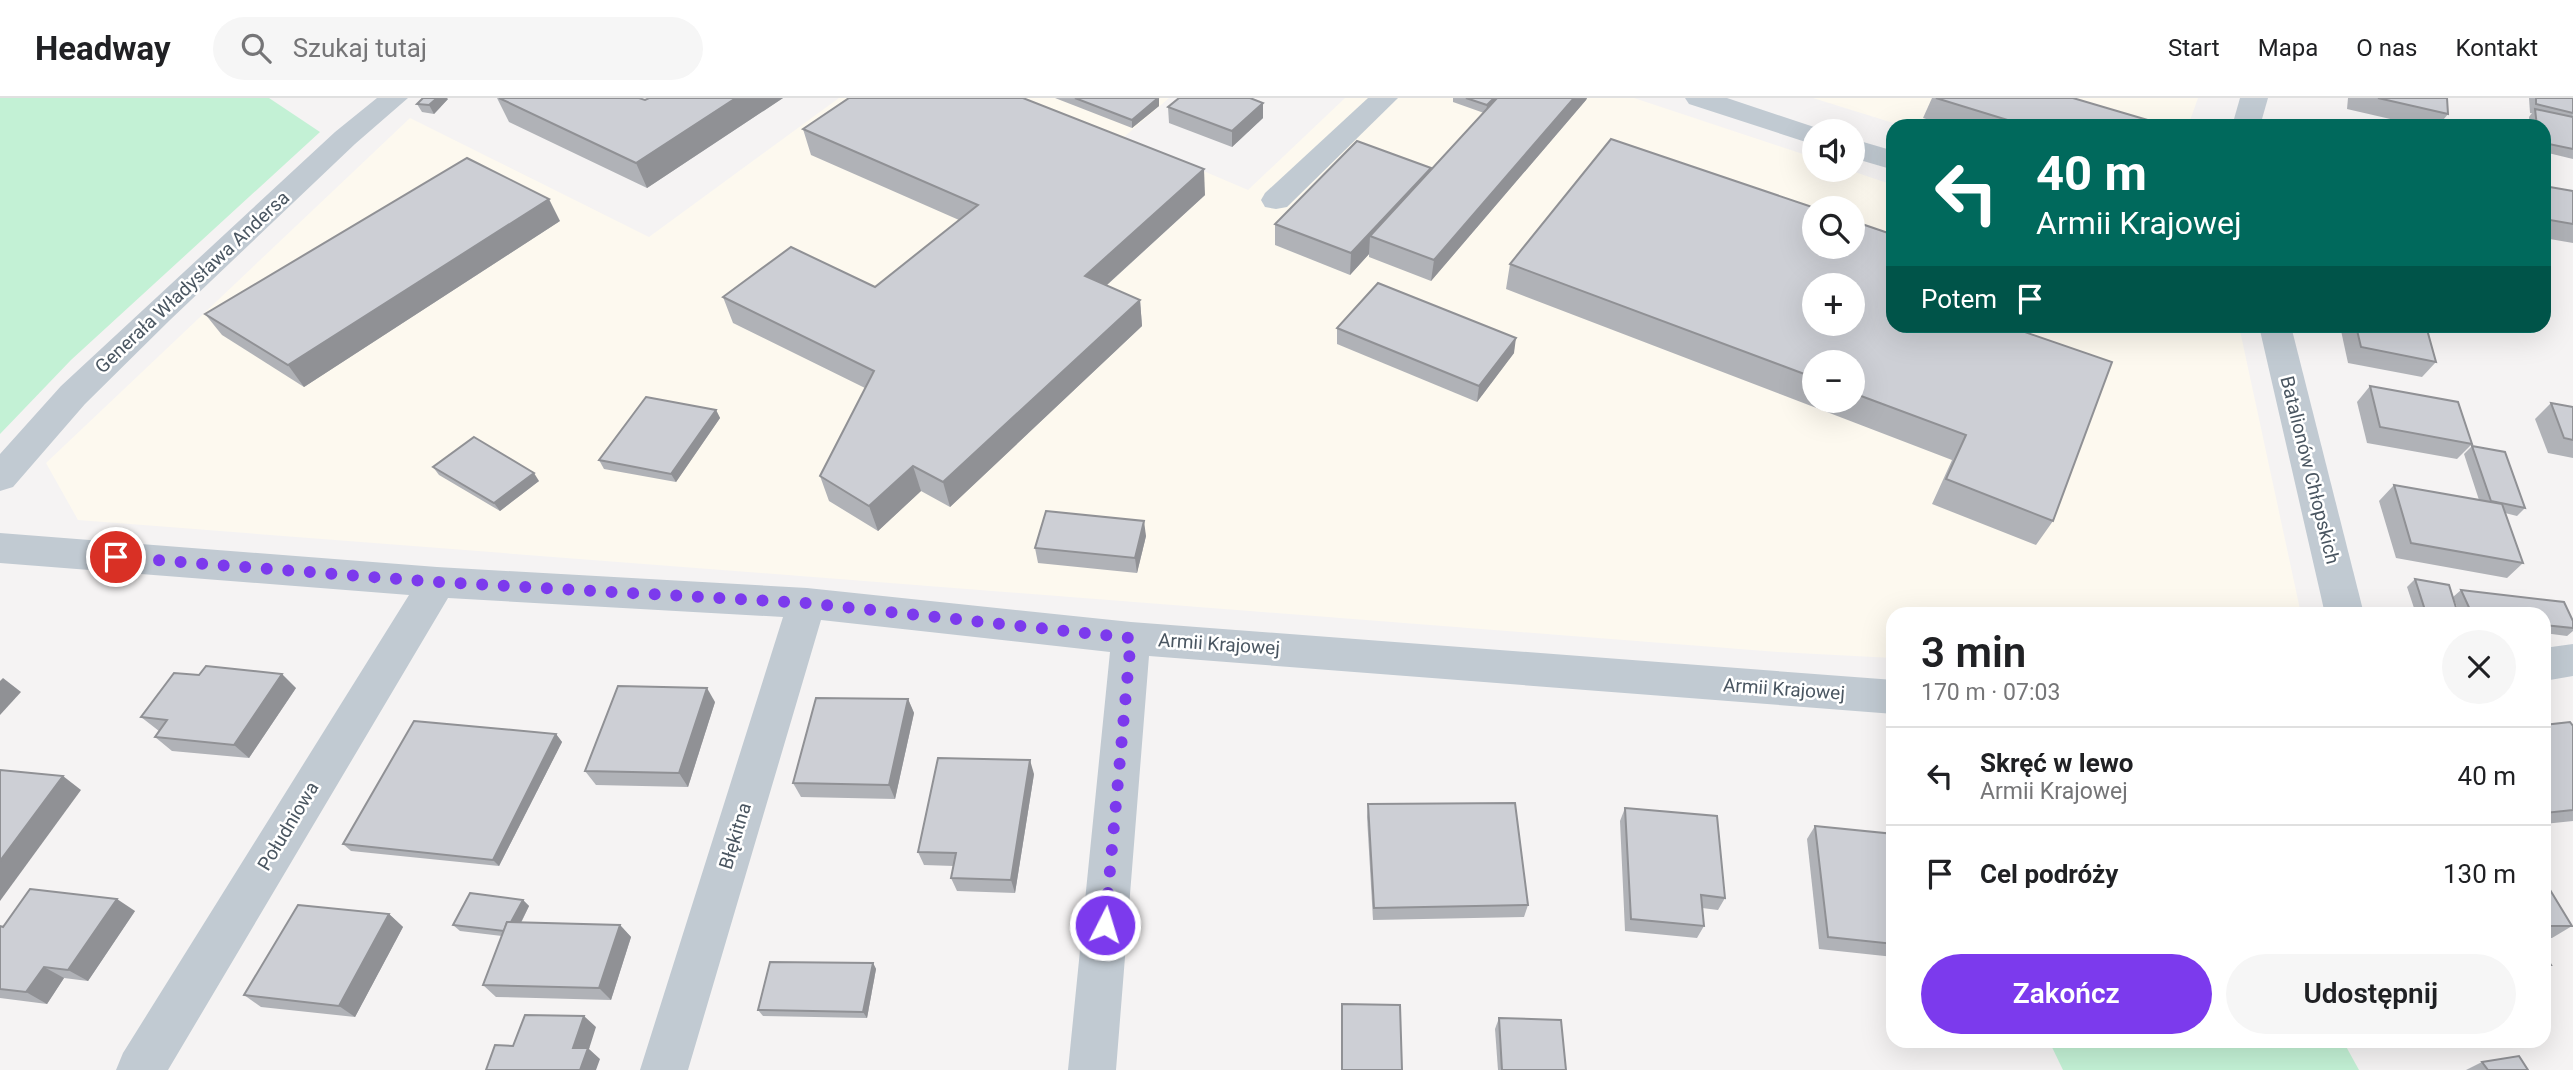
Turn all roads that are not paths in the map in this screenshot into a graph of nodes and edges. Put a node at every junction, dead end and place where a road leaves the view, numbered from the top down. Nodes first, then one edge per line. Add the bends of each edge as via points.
1 (394, 98) edge
2 (1384, 98) edge
3 (1699, 98) edge
4 (2254, 98) edge
5 (2248, 119) edge
6 (1802, 132) edge
7 (1865, 152) edge
8 (1886, 158) edge
9 (1276, 200) dead end
10 (2277, 333) edge
11 (0, 478) edge
12 (0, 548) edge
13 (437, 582) junction
14 (807, 603) junction
15 (2343, 607) edge
16 (1131, 638) junction
17 (2573, 660) edge
18 (2551, 663) edge
19 (1886, 696) edge
20 (140, 1070) edge
21 (664, 1070) edge
22 (1092, 1070) edge

1 - 11 street, Generała Władysława Andersa via 158,312 74,395
2 - 9 street
3 - 6 street
4 - 5 street
7 - 8 street
10 - 15 street, Batalionów Chłopskich
12 - 13 street, Armii Krajowej
13 - 14 street, Armii Krajowej
13 - 20 street, Południowa
14 - 16 street, Armii Krajowej
14 - 21 street, Błękitna
16 - 19 street, Armii Krajowej
16 - 22 street
17 - 18 street

